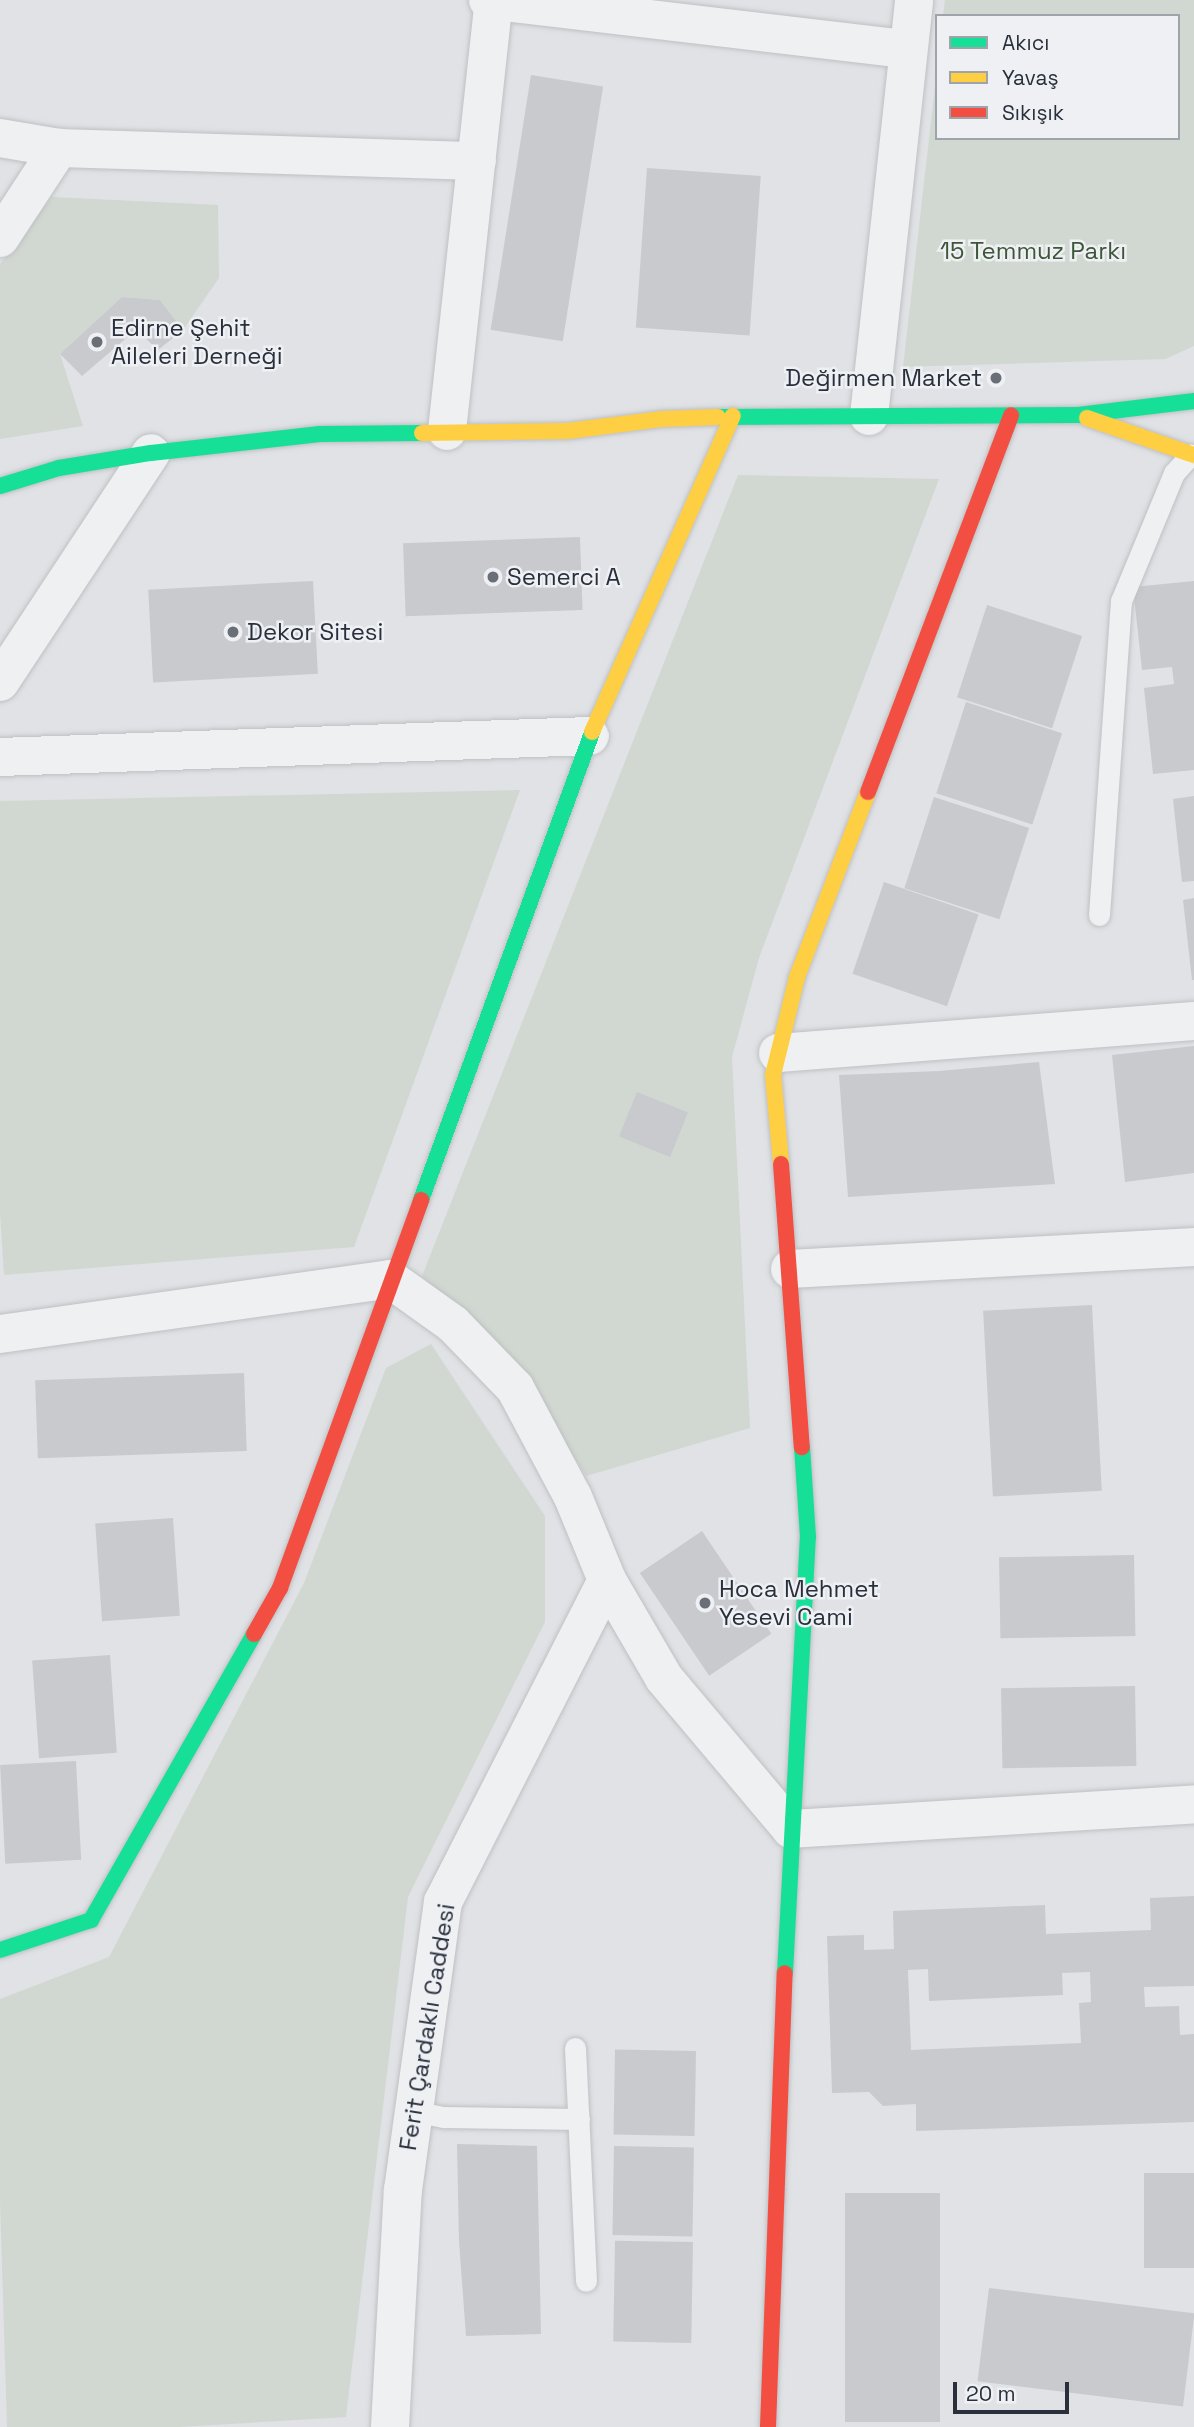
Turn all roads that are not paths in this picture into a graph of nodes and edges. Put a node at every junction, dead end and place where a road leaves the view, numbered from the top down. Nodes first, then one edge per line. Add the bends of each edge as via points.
1 (488, 0) edge
2 (494, 0) edge
3 (914, 0) edge
4 (672, 10) edge
5 (908, 49) junction
6 (0, 138) edge
7 (59, 148) junction
8 (477, 161) junction
9 (0, 238) edge
10 (1194, 401) edge
11 (1011, 415) junction
12 (1078, 415) junction
13 (733, 416) junction
14 (869, 416) junction
15 (447, 431) junction
16 (150, 453) junction
17 (1192, 454) edge
18 (0, 486) edge
19 (0, 682) edge
20 (590, 736) junction
21 (0, 757) edge
22 (1099, 915) dead end
23 (1194, 1021) edge
24 (778, 1053) junction
25 (1194, 1247) edge
26 (790, 1269) junction
27 (390, 1279) junction
28 (0, 1334) edge
29 (607, 1580) junction
30 (1194, 1804) edge
31 (792, 1829) junction
32 (0, 1950) edge
33 (575, 2048) dead end
34 (412, 2111) junction
35 (579, 2119) junction
36 (586, 2281) dead end
37 (390, 2427) edge
38 (768, 2427) edge

1 - 2 street
2 - 4 street
2 - 8 street
3 - 5 street
4 - 5 street
5 - 14 street
6 - 7 street
7 - 8 street
7 - 9 street
8 - 15 street
10 - 12 street
11 - 12 street
11 - 14 street
11 - 24 street via 797,976
12 - 17 street
13 - 14 street
13 - 15 street via 568,430
13 - 20 street
15 - 16 street via 320,434
16 - 18 street via 59,468
16 - 19 street
17 - 22 lane via 1174,473 1121,601
20 - 21 street
20 - 27 street
23 - 24 street
24 - 26 street via 773,1075
25 - 26 street
26 - 31 street via 808,1537
27 - 28 street
27 - 29 street via 453,1324 515,1388 573,1497
27 - 32 street via 280,1588 91,1920
29 - 31 street via 664,1678
29 - 34 street, Ferit Çardaklı Caddesi via 443,1902
30 - 31 street
31 - 38 street
33 - 35 lane
34 - 35 lane via 443,2116
34 - 37 street, Ferit Çardaklı Caddesi
35 - 36 lane

